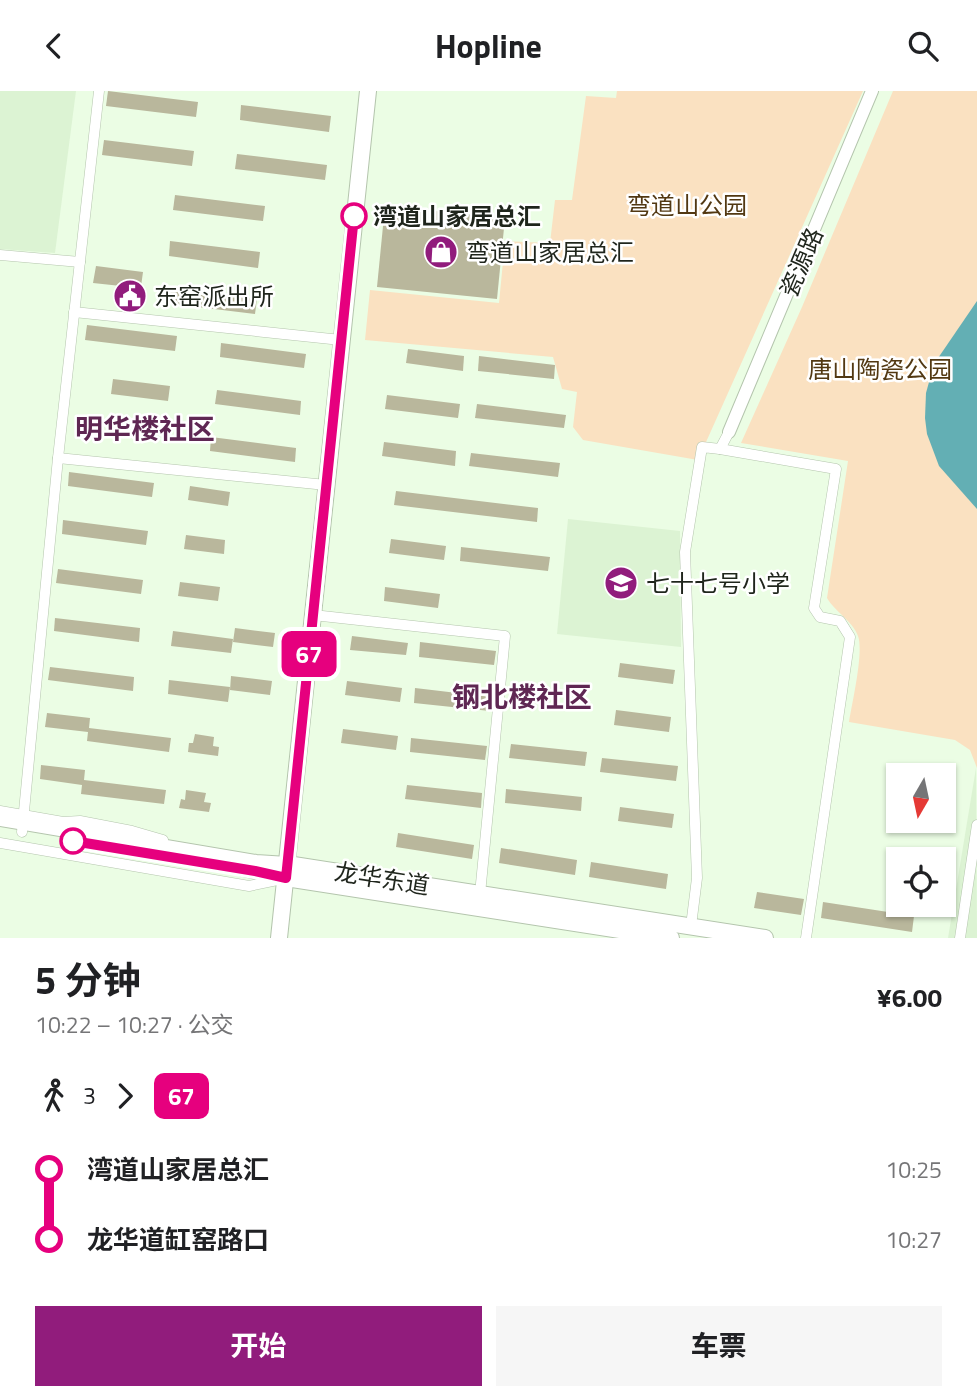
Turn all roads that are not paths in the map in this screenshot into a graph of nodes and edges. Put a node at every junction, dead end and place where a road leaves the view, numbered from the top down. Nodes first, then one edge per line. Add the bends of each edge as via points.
1 (99, 91) edge
2 (368, 91) edge
3 (873, 91) edge
4 (0, 255) edge
5 (80, 262) junction
6 (74, 311) junction
7 (341, 340) junction
8 (729, 432) joint
9 (720, 449) junction
10 (58, 458) junction
11 (326, 485) junction
12 (313, 615) junction
13 (0, 811) edge
14 (0, 819) edge
15 (23, 824) junction
16 (977, 825) edge
17 (0, 829) edge
18 (0, 843) edge
19 (286, 871) junction
20 (480, 894) junction
21 (691, 926) junction
22 (279, 938) edge
23 (671, 938) edge
24 (765, 938) edge
25 (806, 938) edge
26 (960, 938) edge

1 - 5 street
2 - 7 main road
3 - 8 street, 瓷源路
4 - 5 street
5 - 6 street
6 - 7 street
6 - 10 street
7 - 11 main road
8 - 9 street
9 - 21 street via 702,447 685,552 696,878
9 - 25 street via 836,469 814,608 821,617 840,621 850,637
10 - 11 street
10 - 15 street
11 - 12 main road
12 - 19 main road
12 - 20 street via 505,636
13 - 15 street
14 - 15 main road, 龙华东道
15 - 17 main road, 龙华东道
15 - 19 main road, 龙华东道 via 256,862
16 - 26 street
18 - 19 street via 249,886
19 - 20 main road, 龙华东道
19 - 22 main road
19 - 23 main road, 龙华东道
20 - 21 main road, 龙华东道
21 - 24 main road, 龙华东道

